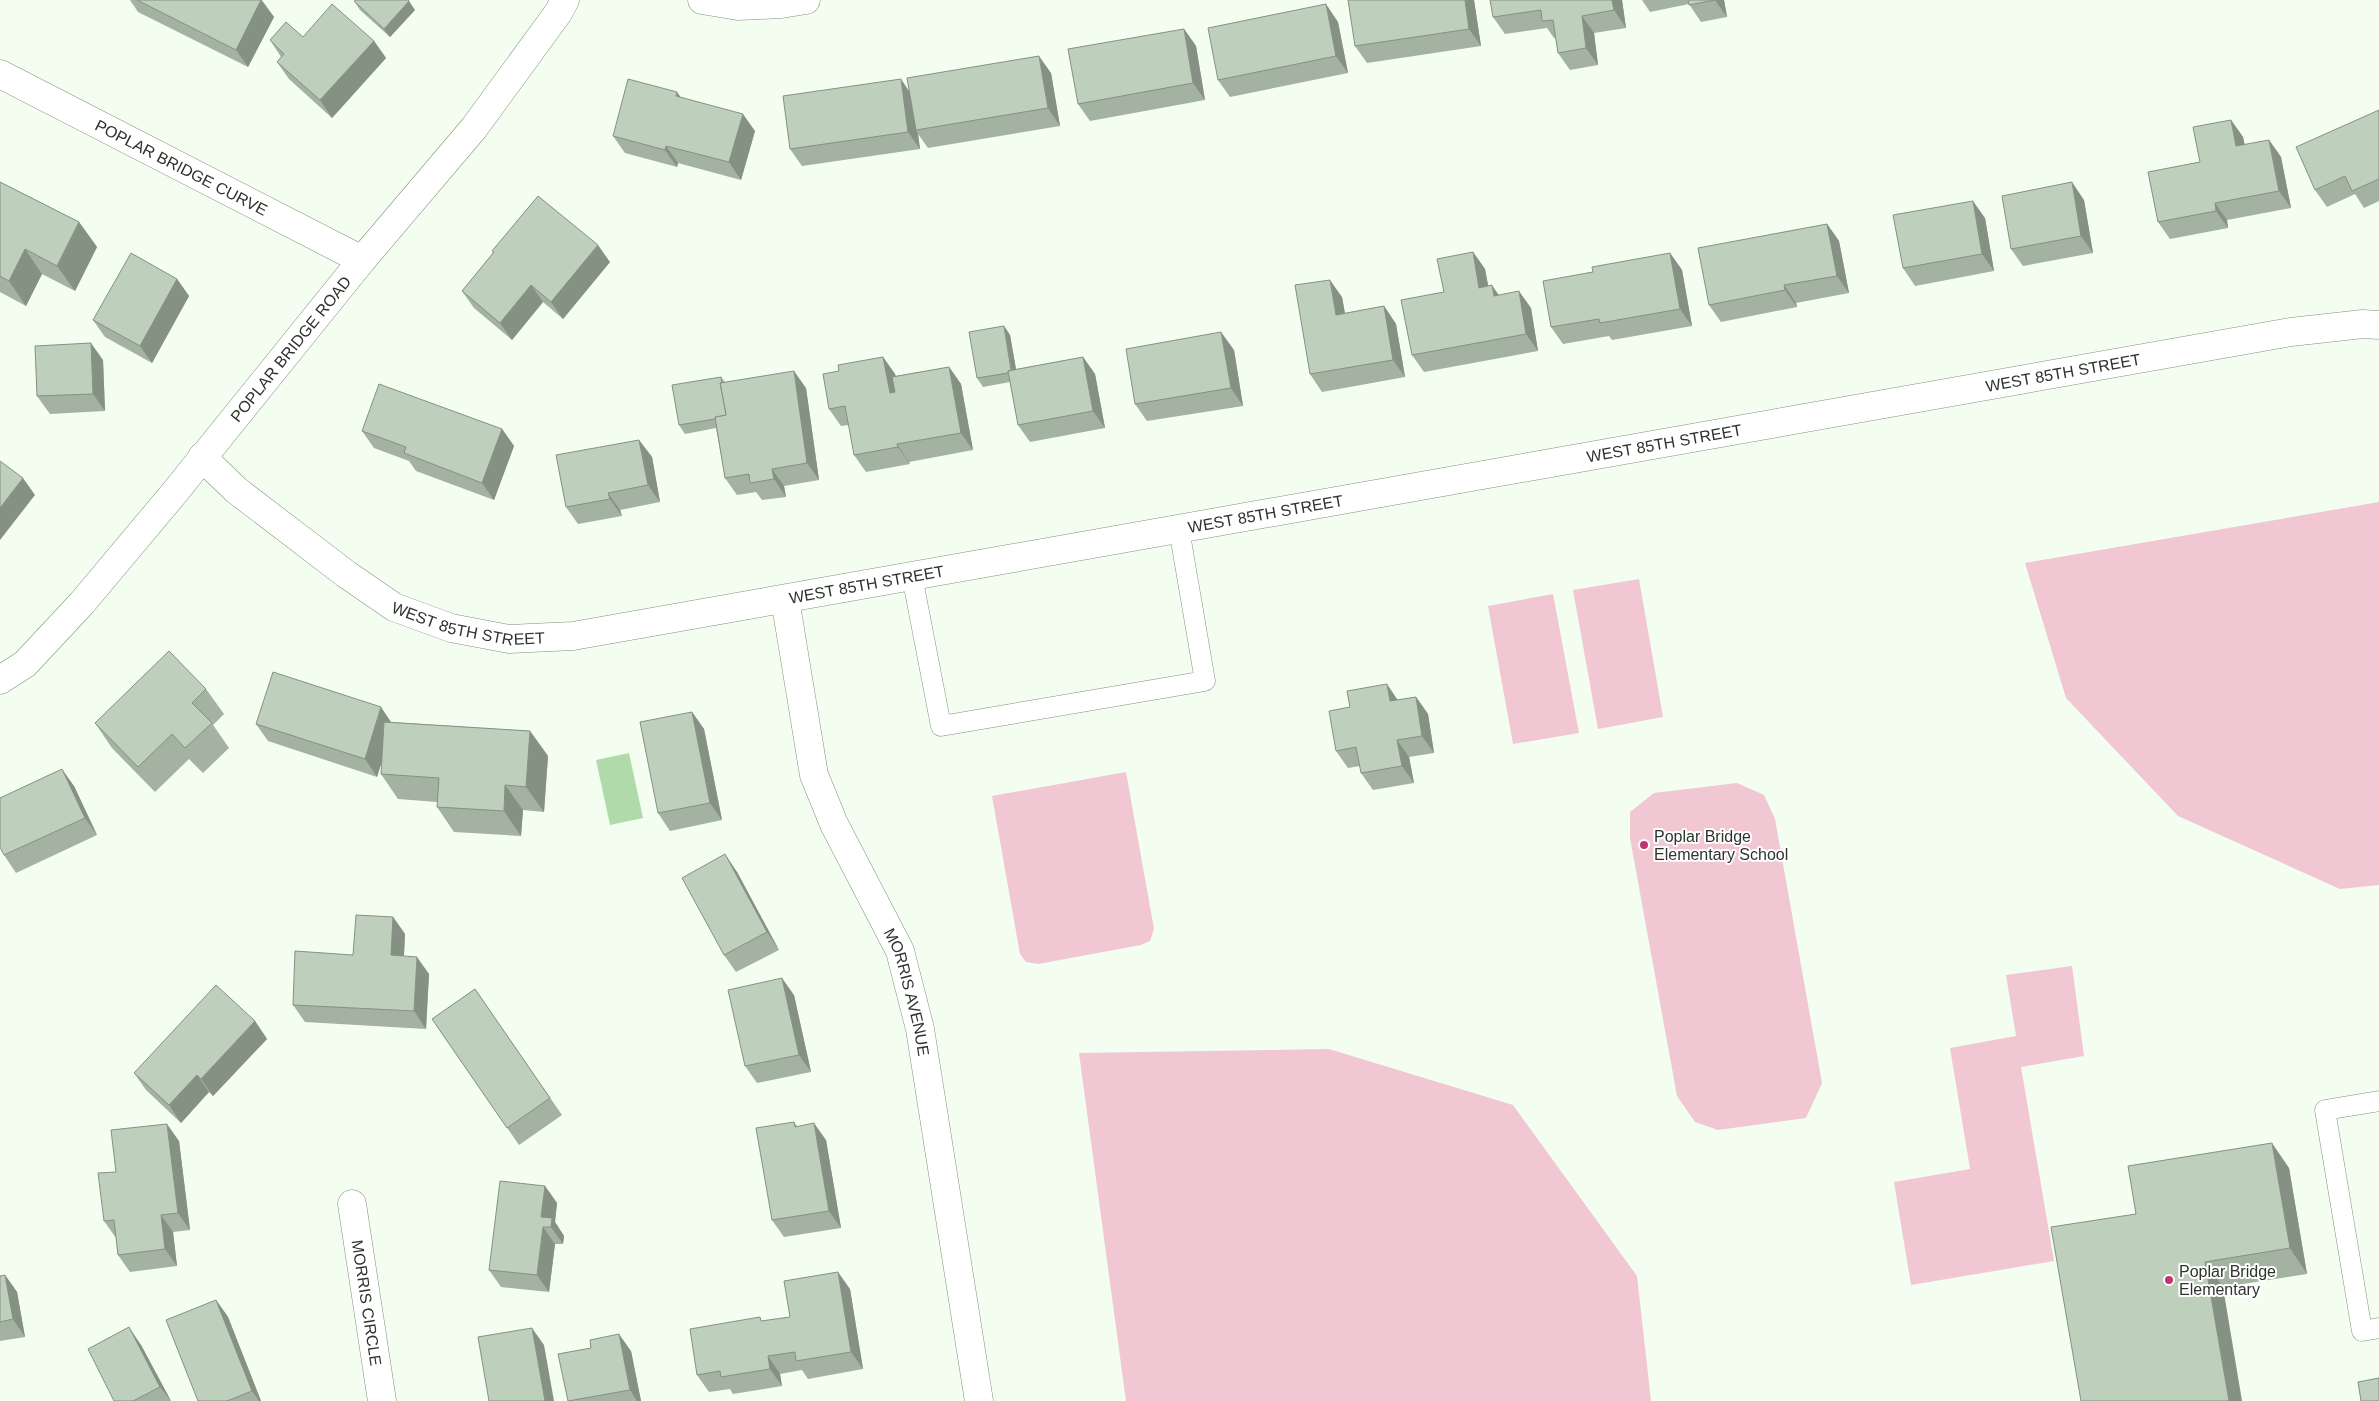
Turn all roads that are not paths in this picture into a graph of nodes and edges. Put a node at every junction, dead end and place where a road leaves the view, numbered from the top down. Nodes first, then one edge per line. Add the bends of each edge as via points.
1 (565, 0) edge
2 (702, 0) edge
3 (806, 0) edge
4 (0, 74) edge
5 (362, 260) junction
6 (2379, 325) edge
7 (202, 457) junction
8 (1178, 529) junction
9 (912, 576) junction
10 (785, 599) junction
11 (0, 680) edge
12 (2379, 1101) edge
13 (352, 1204) dead end
14 (2379, 1328) edge
15 (382, 1401) edge
16 (979, 1401) edge

1 - 5 street, POPLAR BRIDGE ROAD via 474,128
2 - 3 street via 738,6
4 - 5 street, POPLAR BRIDGE CURVE
5 - 7 street, POPLAR BRIDGE ROAD
6 - 8 street, WEST 85TH STREET via 2291,332
7 - 10 street, WEST 85TH STREET via 236,490 394,607 451,628 509,639 572,636
7 - 11 street, POPLAR BRIDGE ROAD via 82,603 24,664
8 - 9 street, WEST 85TH STREET
8 - 9 lane via 1205,681 941,726
9 - 10 street, WEST 85TH STREET
10 - 16 street, MORRIS AVENUE via 814,775 834,824 900,951 920,1029
12 - 14 lane via 2325,1110 2362,1331
13 - 15 street, MORRIS CIRCLE

